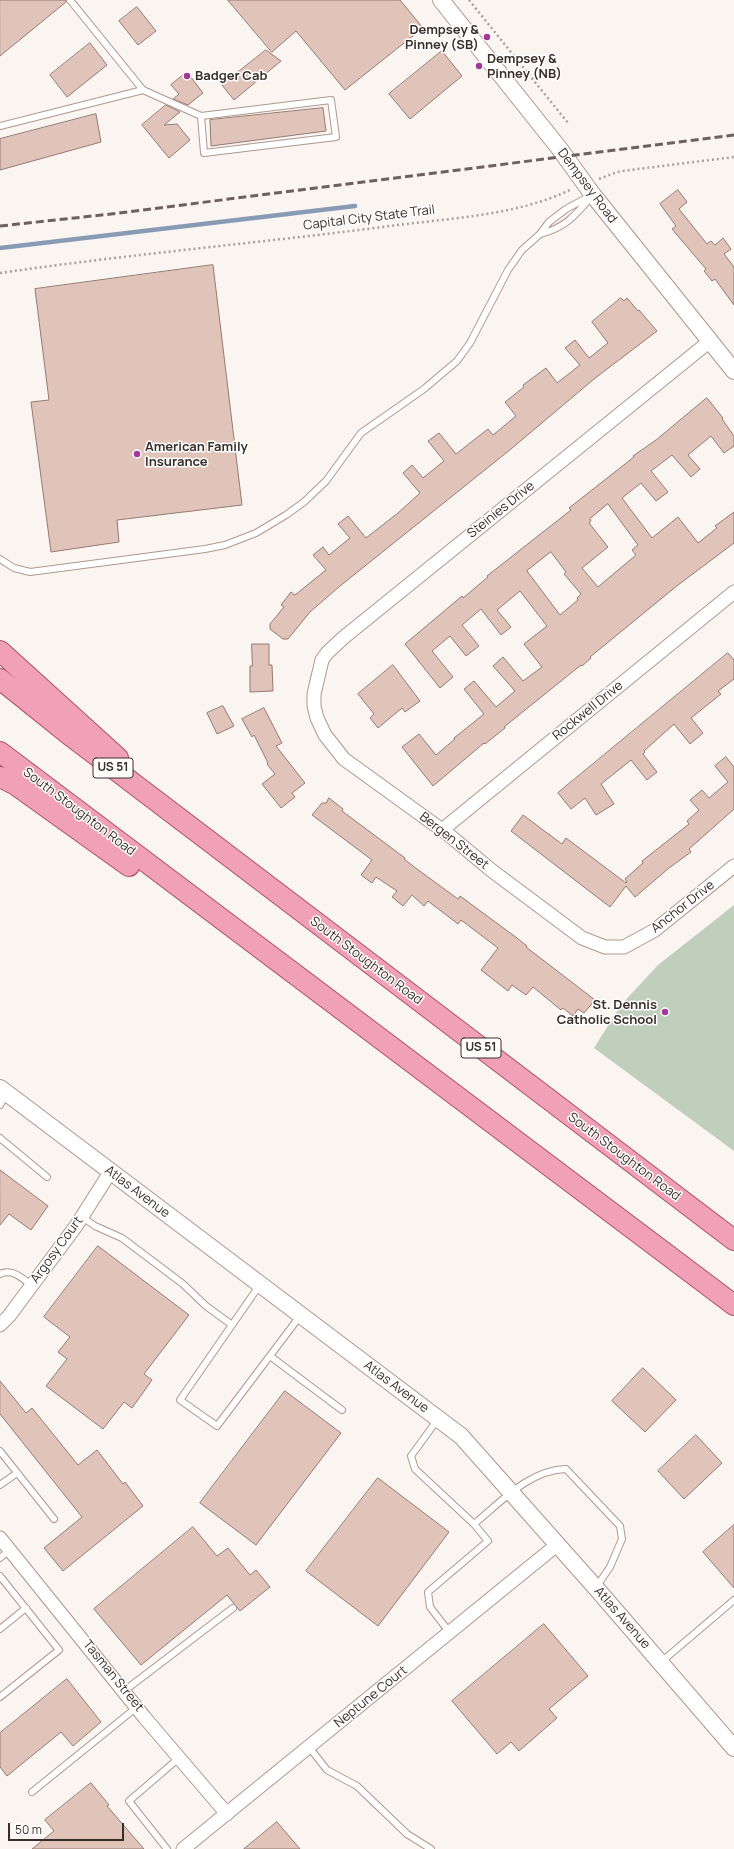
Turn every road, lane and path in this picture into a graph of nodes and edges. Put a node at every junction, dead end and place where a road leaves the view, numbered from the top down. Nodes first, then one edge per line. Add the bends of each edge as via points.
1 (70, 0) edge
2 (469, 0) edge
3 (446, 2) edge
4 (143, 90) junction
5 (201, 116) junction
6 (568, 123) dead end
7 (0, 126) edge
8 (734, 157) edge
9 (589, 190) junction
10 (540, 234) junction
11 (0, 273) edge
12 (710, 341) junction
13 (734, 371) edge
14 (0, 559) edge
15 (734, 592) edge
16 (0, 651) edge
17 (0, 679) edge
18 (314, 694) joint
19 (0, 752) edge
20 (0, 777) edge
21 (442, 830) junction
22 (227, 855) junction
23 (734, 866) edge
24 (629, 944) joint
25 (2, 1095) edge
26 (467, 1105) junction
27 (0, 1138) edge
28 (111, 1171) junction
29 (47, 1177) dead end
30 (82, 1217) junction
31 (734, 1240) edge
32 (0, 1274) edge
33 (260, 1284) junction
34 (31, 1285) junction
35 (734, 1304) edge
36 (301, 1315) junction
37 (0, 1324) edge
38 (232, 1325) junction
39 (270, 1356) junction
40 (342, 1410) dead end
41 (438, 1419) junction
42 (0, 1451) edge
43 (17, 1473) junction
44 (0, 1485) edge
45 (512, 1492) junction
46 (54, 1519) dead end
47 (474, 1524) junction
48 (0, 1538) edge
49 (558, 1544) junction
50 (5, 1554) edge
51 (0, 1576) edge
52 (596, 1588) junction
53 (734, 1600) edge
54 (26, 1608) junction
55 (233, 1608) dead end
56 (0, 1629) edge
57 (450, 1633) junction
58 (660, 1662) junction
59 (124, 1691) junction
60 (0, 1697) edge
61 (137, 1707) junction
62 (309, 1747) junction
63 (734, 1747) edge
64 (179, 1758) junction
65 (32, 1792) dead end
66 (227, 1814) junction
67 (167, 1849) edge
68 (183, 1849) edge
69 (431, 1849) edge

1 - 4 lane
2 - 6 path
3 - 9 street, Dempsey Road
4 - 5 lane
4 - 7 lane
5 - 5 lane via 204,153 336,137 331,100
8 - 9 path, Capital City State Trail via 618,172
9 - 10 lane via 549,222
9 - 10 lane via 567,222 555,230
9 - 11 path, Capital City State Trail via 509,210
9 - 12 street, Dempsey Road
10 - 14 lane via 522,250 508,270 470,343 457,361 424,389 361,433 318,490 270,526 241,540 205,549 30,572 14,568
12 - 13 street, Dempsey Road
12 - 18 street, Steinies Drive via 343,638 322,660
15 - 21 street, Rockwell Drive
16 - 22 main road
17 - 22 main road, South Stoughton Road / US 51
18 - 21 street, Bergen Street via 317,718 344,759
19 - 26 main road, South Stoughton Road
20 - 26 main road via 16,785
21 - 24 street, Bergen Street via 582,938 605,947 624,947
22 - 31 main road, South Stoughton Road / US 51
23 - 24 street, Anchor Drive via 655,930
25 - 28 street, Atlas Avenue
26 - 35 main road, South Stoughton Road
27 - 29 lane
28 - 30 street, Argosy Court
28 - 33 street, Atlas Avenue
30 - 34 street, Argosy Court
30 - 38 lane via 122,1238
32 - 34 lane via 15,1273
33 - 36 street, Atlas Avenue
33 - 38 lane
34 - 37 street, Argosy Court via 9,1316
36 - 39 lane
36 - 41 street, Atlas Avenue
38 - 39 lane via 180,1400 218,1426
39 - 40 lane
41 - 45 street, Atlas Avenue via 468,1442
41 - 47 lane via 411,1456 414,1469
42 - 43 lane
43 - 44 lane
43 - 46 lane
45 - 47 lane
45 - 49 street, Atlas Avenue
45 - 52 lane via 533,1477 552,1470 566,1469 620,1526 622,1539 610,1567
47 - 57 lane via 488,1540 428,1592 430,1607
48 - 50 street, Tasman Street
49 - 52 street, Atlas Avenue
49 - 57 street, Neptune Court
50 - 59 street, Tasman Street
51 - 54 lane
52 - 58 street, Atlas Avenue
53 - 58 lane
54 - 56 lane
54 - 60 lane via 59,1650
55 - 59 lane
57 - 62 street, Neptune Court
58 - 63 street, Atlas Avenue
59 - 61 street, Tasman Street
61 - 64 street, Tasman Street
61 - 65 lane
62 - 66 street, Neptune Court
62 - 69 lane via 327,1770 357,1786 407,1834
64 - 66 street, Tasman Street
64 - 67 lane via 129,1801
66 - 68 street, Neptune Court

